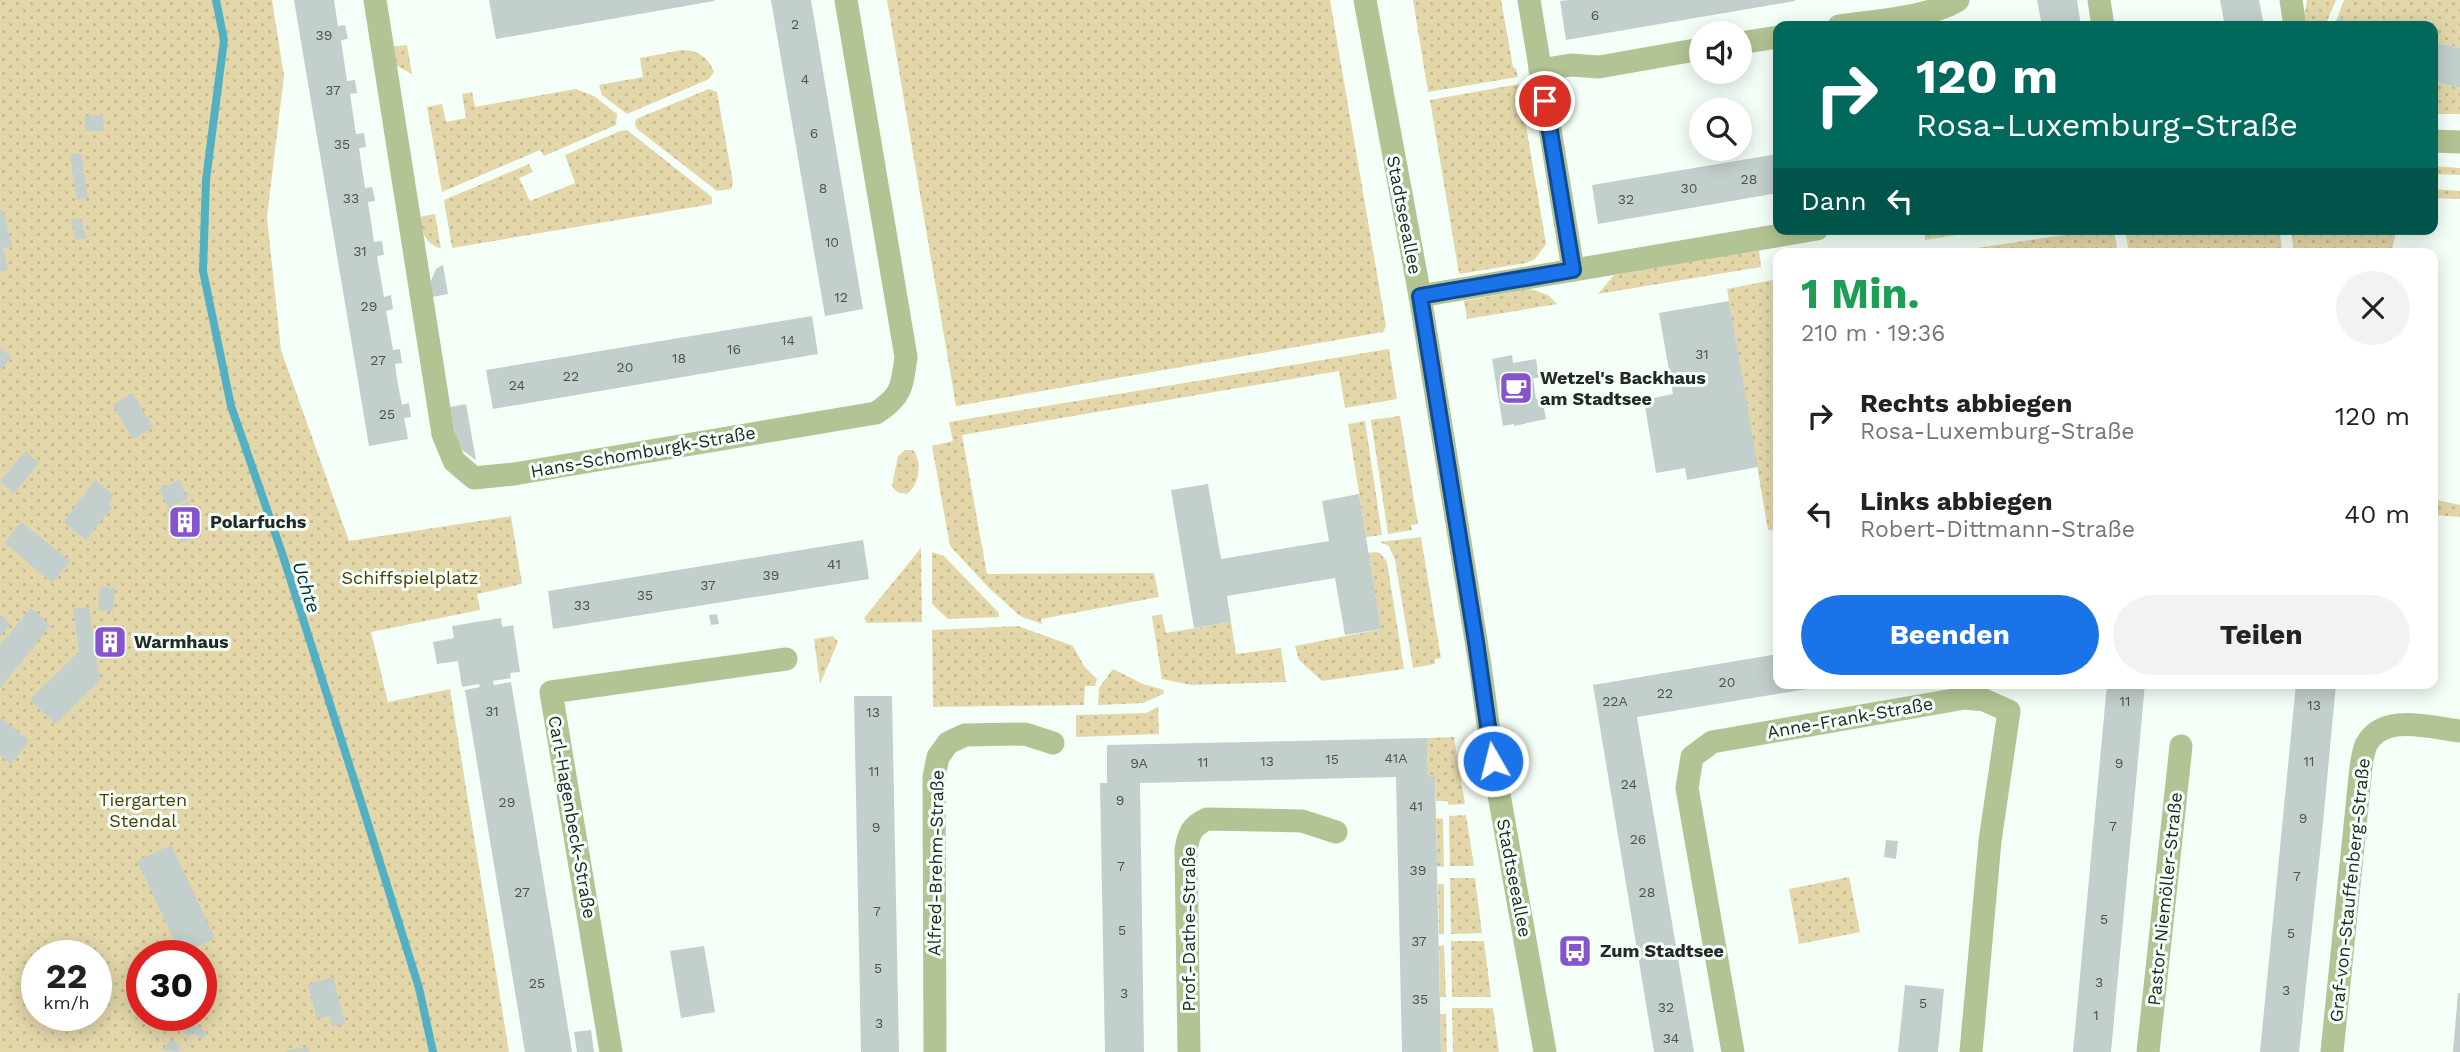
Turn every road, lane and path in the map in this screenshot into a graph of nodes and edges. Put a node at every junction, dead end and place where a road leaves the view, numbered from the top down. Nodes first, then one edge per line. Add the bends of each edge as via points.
1 (375, 0) edge
2 (846, 0) edge
3 (1365, 0) edge
4 (1529, 0) edge
5 (1958, 0) edge
6 (2099, 0) edge
7 (2291, 0) edge
8 (1868, 21) edge
9 (2102, 21) edge
10 (2294, 21) edge
11 (1773, 38) edge
12 (1752, 41) edge
13 (1689, 52) edge
14 (1539, 70) junction
15 (2438, 141) edge
16 (2460, 142) edge
17 (1781, 235) edge
18 (1573, 270) junction
19 (1420, 296) junction
20 (786, 659) dead end
21 (2460, 731) edge
22 (1054, 743) dead end
23 (2181, 746) dead end
24 (1336, 832) dead end
25 (611, 1052) edge
26 (935, 1052) edge
27 (1189, 1052) edge
28 (1545, 1052) edge
29 (1733, 1052) edge
30 (1971, 1052) edge
31 (2148, 1052) edge
32 (2332, 1052) edge

1 - 2 street, Hans-Schomburgk-Straße via 443,434 454,461 474,478 876,413 891,403 902,385 906,357
3 - 19 street, Stadtseeallee
4 - 14 street
5 - 8 street via 1933,10
6 - 9 street
7 - 10 street
11 - 12 street
13 - 14 street via 1600,67
14 - 18 street
15 - 16 street
17 - 18 street
18 - 19 street
19 - 28 street, Stadtseeallee via 1493,761
20 - 25 street, Carl-Hagenbeck-Straße via 551,692
21 - 32 street, Graf-von-Stauffenberg-Straße via 2396,724 2380,730 2367,745
22 - 26 street, Alfred-Brehm-Straße via 1026,734 965,735 948,743 938,757 934,777
23 - 31 street, Pastor-Niemöller-Straße
24 - 27 street, Prof.-Dathe-Straße via 1302,821 1207,819 1189,832
29 - 30 street, Anne-Frank-Straße via 1687,788 1692,757 1712,741 1965,698 2009,711 1990,841

